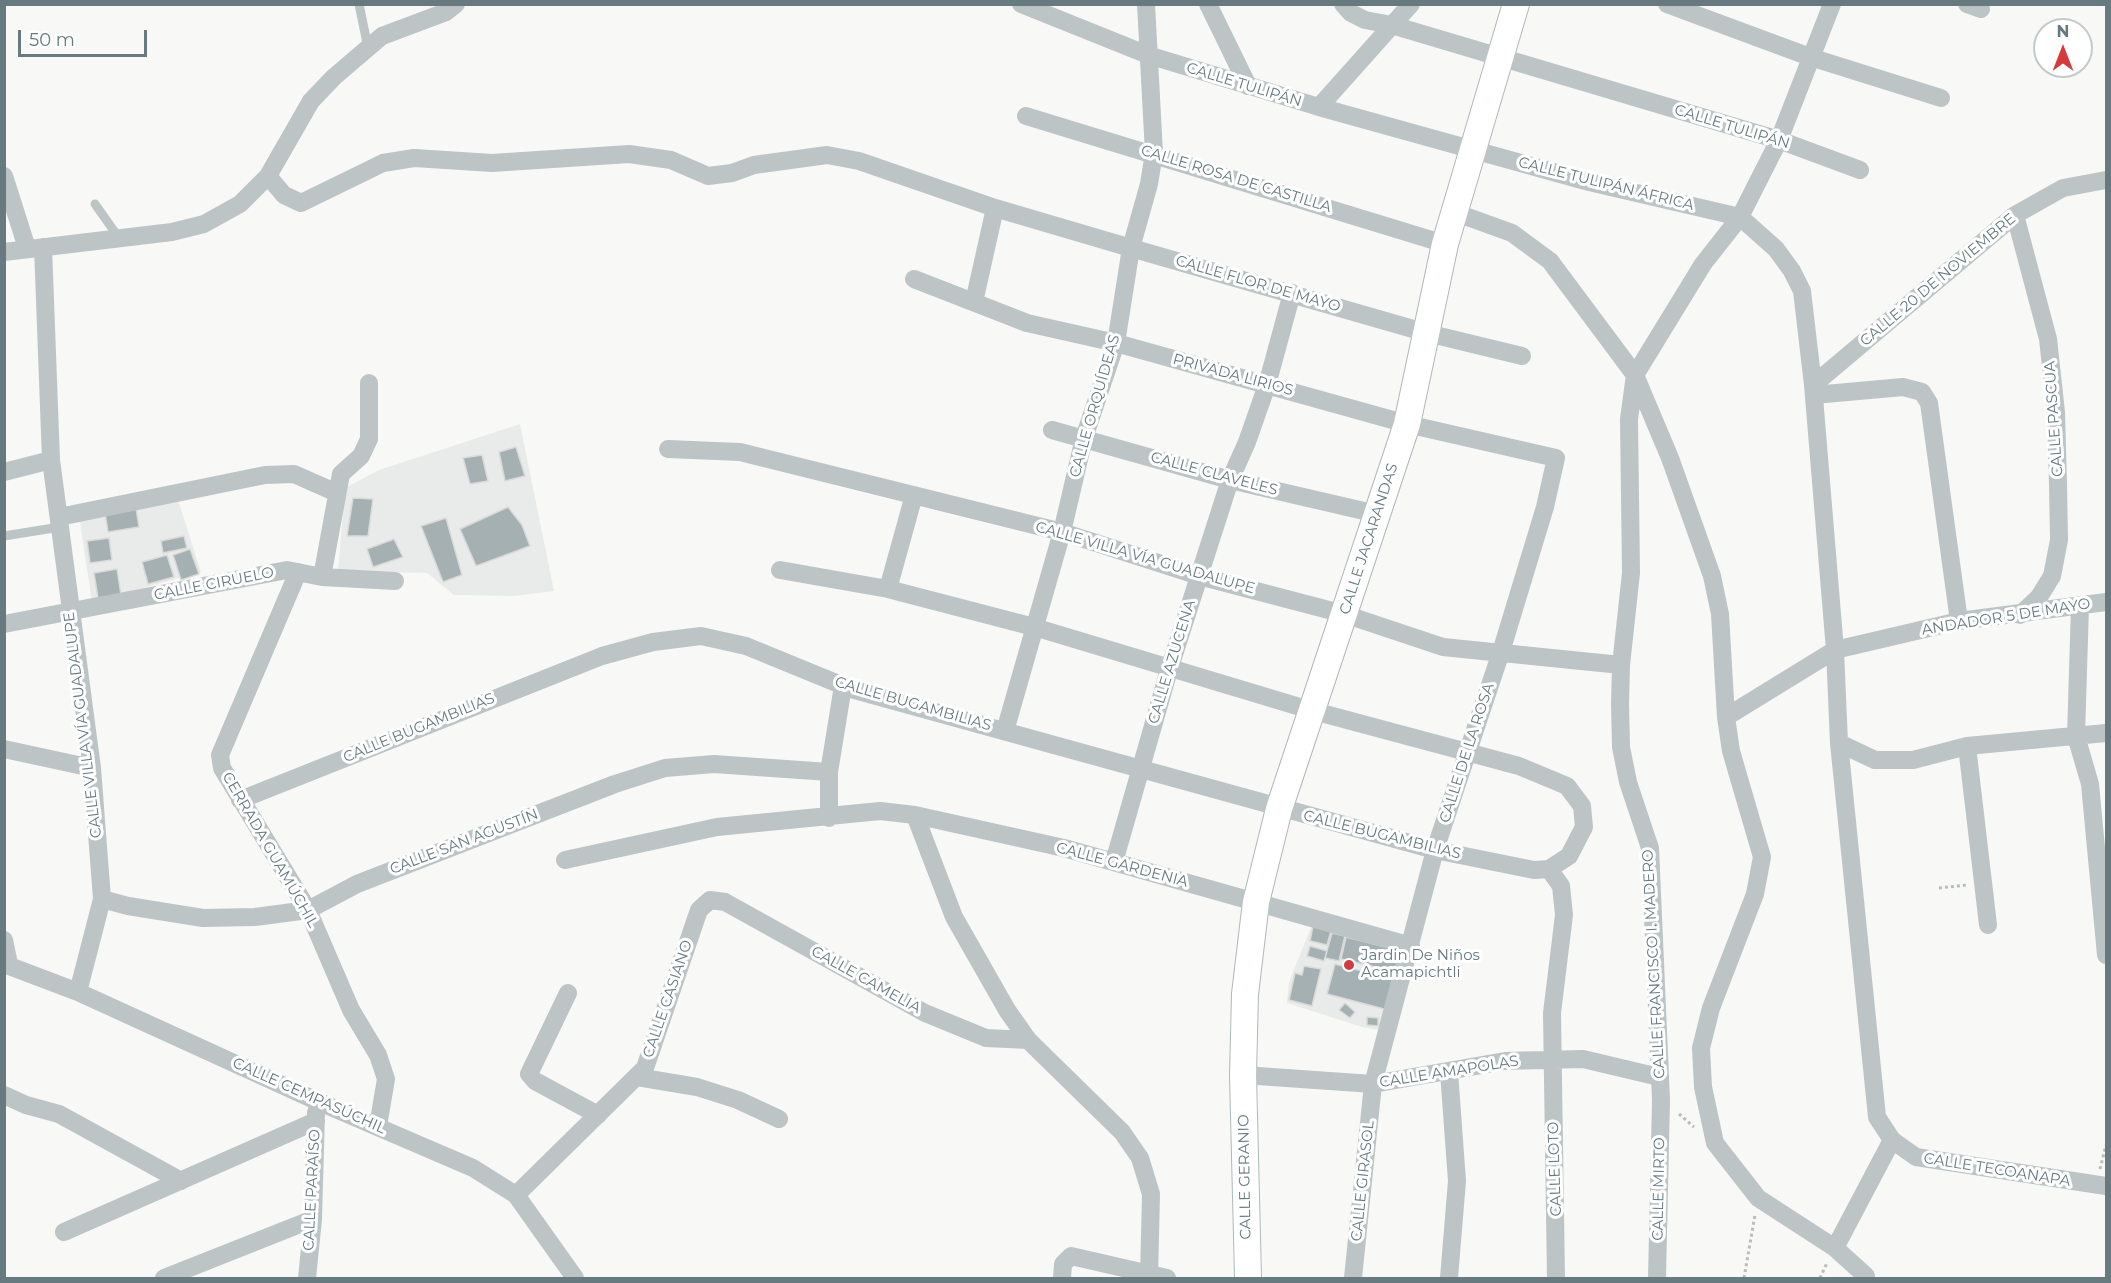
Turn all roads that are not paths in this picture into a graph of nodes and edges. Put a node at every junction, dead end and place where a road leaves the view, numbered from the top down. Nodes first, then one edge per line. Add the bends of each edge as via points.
1 (359, 4) edge
2 (456, 4) edge
3 (1021, 4) edge
4 (1146, 4) edge
5 (1208, 4) edge
6 (1343, 4) edge
7 (1411, 4) edge
8 (1516, 4) edge
9 (1667, 4) edge
10 (1832, 4) edge
11 (1392, 26) junction
12 (368, 48) junction
13 (1148, 56) junction
14 (1810, 57) junction
15 (1498, 58) junction
16 (1248, 86) junction
17 (1941, 98) dead end
18 (1319, 107) junction
19 (1026, 116) dead end
20 (1779, 140) junction
21 (1473, 150) junction
22 (1154, 153) junction
23 (1860, 170) dead end
24 (4, 176) edge
25 (268, 176) junction
26 (2106, 180) edge
27 (95, 204) dead end
28 (995, 208) junction
29 (1454, 212) junction
30 (2014, 215) junction
31 (1740, 217) junction
32 (119, 238) junction
33 (1445, 243) junction
34 (35, 248) junction
35 (1131, 248) junction
36 (4, 252) edge
37 (914, 279) dead end
38 (1292, 293) junction
39 (974, 302) junction
40 (1427, 333) junction
41 (1116, 343) junction
42 (1522, 356) dead end
43 (1635, 375) junction
44 (369, 383) dead end
45 (1267, 385) junction
46 (1813, 390) junction
47 (1407, 424) junction
48 (1052, 430) dead end
49 (1084, 438) junction
50 (668, 449) dead end
51 (1556, 458) joint
52 (51, 460) junction
53 (4, 472) edge
54 (1230, 480) junction
55 (337, 493) junction
56 (914, 495) junction
57 (1377, 514) junction
58 (60, 522) junction
59 (1062, 532) junction
60 (4, 536) edge
61 (780, 570) dead end
62 (298, 572) junction
63 (1199, 576) junction
64 (322, 577) junction
65 (395, 581) dead end
66 (888, 589) junction
67 (2106, 602) edge
68 (2080, 606) junction
69 (69, 613) junction
70 (1344, 614) junction
71 (2020, 615) junction
72 (1959, 621) junction
73 (4, 624) edge
74 (1034, 627) junction
75 (1835, 650) junction
76 (1501, 652) junction
77 (1621, 665) junction
78 (1169, 670) junction
79 (843, 686) junction
80 (1310, 710) junction
81 (1726, 717) junction
82 (1005, 731) junction
83 (2106, 733) edge
84 (2076, 736) junction
85 (1839, 744) junction
86 (1967, 746) junction
87 (4, 750) edge
88 (1466, 750) junction
89 (92, 768) junction
90 (1142, 769) junction
91 (829, 772) junction
92 (240, 800) junction
93 (1279, 809) junction
94 (915, 815) junction
95 (829, 818) junction
96 (1436, 850) junction
97 (565, 860) dead end
98 (1114, 862) junction
99 (1542, 869) junction
100 (102, 899) junction
101 (710, 900) joint
102 (1256, 902) junction
103 (308, 910) junction
104 (1988, 925) dead end
105 (4, 940) edge
106 (1411, 946) junction
107 (2106, 955) edge
108 (7, 964) edge
109 (78, 993) junction
110 (568, 993) dead end
111 (1028, 1040) junction
112 (1554, 1059) junction
113 (1449, 1072) junction
114 (1243, 1076) junction
115 (637, 1077) junction
116 (1659, 1077) junction
117 (1373, 1084) junction
118 (4, 1095) edge
119 (1660, 1100) joint
120 (317, 1101) junction
121 (598, 1115) junction
122 (780, 1119) dead end
123 (316, 1121) junction
124 (378, 1126) junction
125 (1892, 1140) junction
126 (181, 1181) junction
127 (2101, 1186) edge
128 (516, 1195) junction
129 (313, 1220) junction
130 (64, 1232) dead end
131 (1835, 1248) junction
132 (1866, 1276) dead end
133 (1155, 1277) edge
134 (164, 1278) edge
135 (307, 1278) edge
136 (575, 1278) edge
137 (1062, 1278) edge
138 (1248, 1278) edge
139 (1353, 1278) edge
140 (1449, 1278) edge
141 (1556, 1278) edge
142 (1657, 1278) edge

1 - 12 lane
2 - 12 street via 446,12 382,36
3 - 13 street, CALLE TULIPÁN
4 - 13 street, CALLE ORQUÍDEAS
5 - 16 street
6 - 11 street, CALLE TULIPÁN via 1365,20
7 - 11 street
8 - 15 street, CALLE JACARANDAS
9 - 14 street
10 - 14 street, CALLE FRANCISCO I. MADERO
11 - 15 street, CALLE TULIPÁN
11 - 18 street
12 - 25 street via 311,101
13 - 16 street, CALLE TULIPÁN
13 - 22 street, CALLE ORQUÍDEAS
14 - 17 street
14 - 20 street, CALLE FRANCISCO I. MADERO
15 - 20 street, CALLE TULIPÁN
15 - 21 street, CALLE JACARANDAS
16 - 18 street, CALLE TULIPÁN
18 - 21 street, CALLE TULIPÁN
19 - 22 street, CALLE ROSA DE CASTILLA
20 - 23 street, CALLE TULIPÁN
20 - 31 street, CALLE FRANCISCO I. MADERO
21 - 29 street, CALLE JACARANDAS
21 - 31 street, CALLE TULIPÁN ÁFRICA
22 - 33 street, CALLE ROSA DE CASTILLA
22 - 35 street, CALLE ORQUÍDEAS
24 - 34 street, CALLE VILLA VÍA GUADALUPE
25 - 28 street via 284,195 301,203 382,163 414,158 492,163 629,154 671,160 708,176 827,155 859,161
25 - 32 street via 240,204 204,224
26 - 30 street, CALLE 20 DE NOVIEMBRE via 2063,188
27 - 32 lane
28 - 35 street, CALLE FLOR DE MAYO
28 - 39 street
29 - 33 street, CALLE JACARANDAS
29 - 43 street via 1512,233 1550,261
30 - 46 street, CALLE 20 DE NOVIEMBRE
30 - 71 street, CALLE PASCUA via 2048,339 2056,412 2059,507 2059,540 2052,576 2039,597
31 - 43 street, CALLE FRANCISCO I. MADERO via 1703,264
31 - 46 street via 1776,249 1802,291
32 - 34 street
33 - 40 street, CALLE JACARANDAS
34 - 36 street
34 - 52 street, CALLE VILLA VÍA GUADALUPE
35 - 38 street, CALLE FLOR DE MAYO
35 - 41 street, CALLE ORQUÍDEAS
37 - 39 street, PRIVADA LIRIOS
38 - 40 street, CALLE FLOR DE MAYO
38 - 45 street, CALLE AZUCENA
39 - 41 street, PRIVADA LIRIOS via 1027,323
40 - 42 street, CALLE FLOR DE MAYO
40 - 47 street, CALLE JACARANDAS
41 - 45 street, PRIVADA LIRIOS
41 - 49 street, CALLE ORQUÍDEAS
43 - 77 street, CALLE FRANCISCO I. MADERO via 1629,419 1631,573
43 - 81 street via 1712,576 1720,614
44 - 55 street via 369,439 361,456 341,474
45 - 47 street, PRIVADA LIRIOS
45 - 54 street, CALLE AZUCENA
46 - 72 street via 1903,387 1922,392 1929,403
46 - 75 street
47 - 51 street, PRIVADA LIRIOS
47 - 57 street, CALLE JACARANDAS
48 - 49 street, CALLE CLAVELES
49 - 54 street, CALLE CLAVELES
49 - 59 street, CALLE ORQUÍDEAS
50 - 56 street, CALLE VILLA VÍA GUADALUPE via 740,452
51 - 76 street, CALLE DE LA ROSA
52 - 53 street
52 - 58 street, CALLE VILLA VÍA GUADALUPE
54 - 57 street, CALLE CLAVELES
54 - 63 street, CALLE AZUCENA
55 - 58 street via 294,474 265,475
55 - 64 street
56 - 59 street, CALLE VILLA VÍA GUADALUPE
56 - 66 street
57 - 70 street, CALLE JACARANDAS
58 - 60 lane
58 - 69 street, CALLE VILLA VÍA GUADALUPE
59 - 63 street, CALLE VILLA VÍA GUADALUPE
59 - 74 street, CALLE ORQUÍDEAS
61 - 66 street
62 - 64 street, CALLE CIRUELO
62 - 69 street, CALLE CIRUELO via 287,570
62 - 92 street, CERRADA GUAMÚCHIL via 220,755 222,768
63 - 70 street, CALLE VILLA VÍA GUADALUPE
63 - 78 street, CALLE AZUCENA
64 - 65 street, CALLE CIRUELO
66 - 74 street
67 - 68 street, ANDADOR 5 DE MAYO
68 - 71 street, ANDADOR 5 DE MAYO
68 - 84 street
69 - 73 street, CALLE CIRUELO
69 - 89 street, CALLE VILLA VÍA GUADALUPE
70 - 76 street, CALLE VILLA VÍA GUADALUPE via 1443,647
70 - 80 street, CALLE JACARANDAS
71 - 72 street, ANDADOR 5 DE MAYO
72 - 75 street, ANDADOR 5 DE MAYO
74 - 78 street
74 - 82 street, CALLE ORQUÍDEAS
75 - 81 street, ANDADOR 5 DE MAYO
75 - 85 street
76 - 77 street, CALLE VILLA VÍA GUADALUPE
76 - 88 street, CALLE DE LA ROSA
77 - 116 street, CALLE FRANCISCO I. MADERO via 1621,747 1650,848
78 - 80 street
78 - 90 street, CALLE AZUCENA
79 - 82 street, CALLE BUGAMBILIAS
79 - 91 street
79 - 92 street, CALLE BUGAMBILIAS via 746,646 701,636 653,642 602,656
80 - 88 street
80 - 93 street, CALLE JACARANDAS
81 - 131 street via 1731,751 1762,856 1755,894 1711,1008 1701,1048 1703,1087 1715,1143 1758,1198
82 - 90 street, CALLE BUGAMBILIAS
83 - 84 street
84 - 86 street
84 - 107 street via 2090,784
85 - 86 street via 1875,760 1913,760
85 - 125 street via 1877,1117
86 - 104 street
87 - 89 street
88 - 96 street, CALLE DE LA ROSA
88 - 99 street via 1567,786 1582,806 1584,827 1580,839 1569,856
89 - 100 street, CALLE VILLA VÍA GUADALUPE
90 - 93 street, CALLE BUGAMBILIAS
90 - 98 street, CALLE AZUCENA
91 - 95 street
91 - 103 street, CALLE SAN AGUSTÍN via 714,764 665,768 357,884
92 - 103 street, CERRADA GUAMÚCHIL
93 - 96 street, CALLE BUGAMBILIAS
93 - 102 street, CALLE JACARANDAS
94 - 95 street, CALLE GARDENIA via 880,811
94 - 98 street, CALLE GARDENIA
94 - 111 street via 954,917
95 - 97 street, CALLE GARDENIA via 717,827
96 - 99 street, CALLE BUGAMBILIAS
96 - 106 street, CALLE DE LA ROSA
98 - 102 street, CALLE GARDENIA
99 - 112 street via 1561,886 1564,915 1552,1012
100 - 103 street, CALLE SAN AGUSTÍN via 203,918
100 - 109 street, CALLE VILLA VÍA GUADALUPE
101 - 111 street, CALLE CAMELIA via 725,902 925,1013 986,1038
101 - 115 street, CALLE CASIANO via 699,910 645,1068
102 - 106 street, CALLE GARDENIA
102 - 114 street, CALLE JACARANDAS via 1245,994
103 - 124 street, CERRADA GUAMÚCHIL via 351,1010 381,1063 386,1080
105 - 108 street
106 - 117 street, CALLE DE LA ROSA
108 - 109 street, CALLE CEMPASÚCHIL
109 - 120 street, CALLE CEMPASÚCHIL
110 - 121 street via 529,1074
111 - 133 street via 1122,1132 1140,1158 1151,1194
112 - 113 street, CALLE AMAPOLAS via 1505,1061
112 - 116 street, CALLE AMAPOLAS via 1583,1059
112 - 141 street, CALLE LOTO
113 - 117 street, CALLE AMAPOLAS
113 - 140 street via 1457,1181
114 - 117 street, CALLE AMAPOLAS
114 - 138 street, CALLE GERANIO
115 - 121 street, CALLE CASIANO
115 - 122 street via 697,1087
116 - 119 street, CALLE FRANCISCO I. MADERO
117 - 139 street, CALLE GIRASOL
118 - 126 street via 59,1114
119 - 142 street, CALLE MIRTO
120 - 123 street, CALLE PARAÍSO
120 - 124 street, CALLE CEMPASÚCHIL
121 - 128 street, CALLE CASIANO
123 - 126 street
123 - 129 street, CALLE PARAÍSO
124 - 128 street, CALLE CEMPASÚCHIL via 473,1168
125 - 127 street, CALLE TECOANAPA via 1916,1157
125 - 131 street
126 - 130 street
128 - 136 street, CALLE CEMPASÚCHIL
129 - 134 street
129 - 135 street, CALLE PARAÍSO
131 - 132 street
133 - 137 street via 1071,1256 1063,1264

